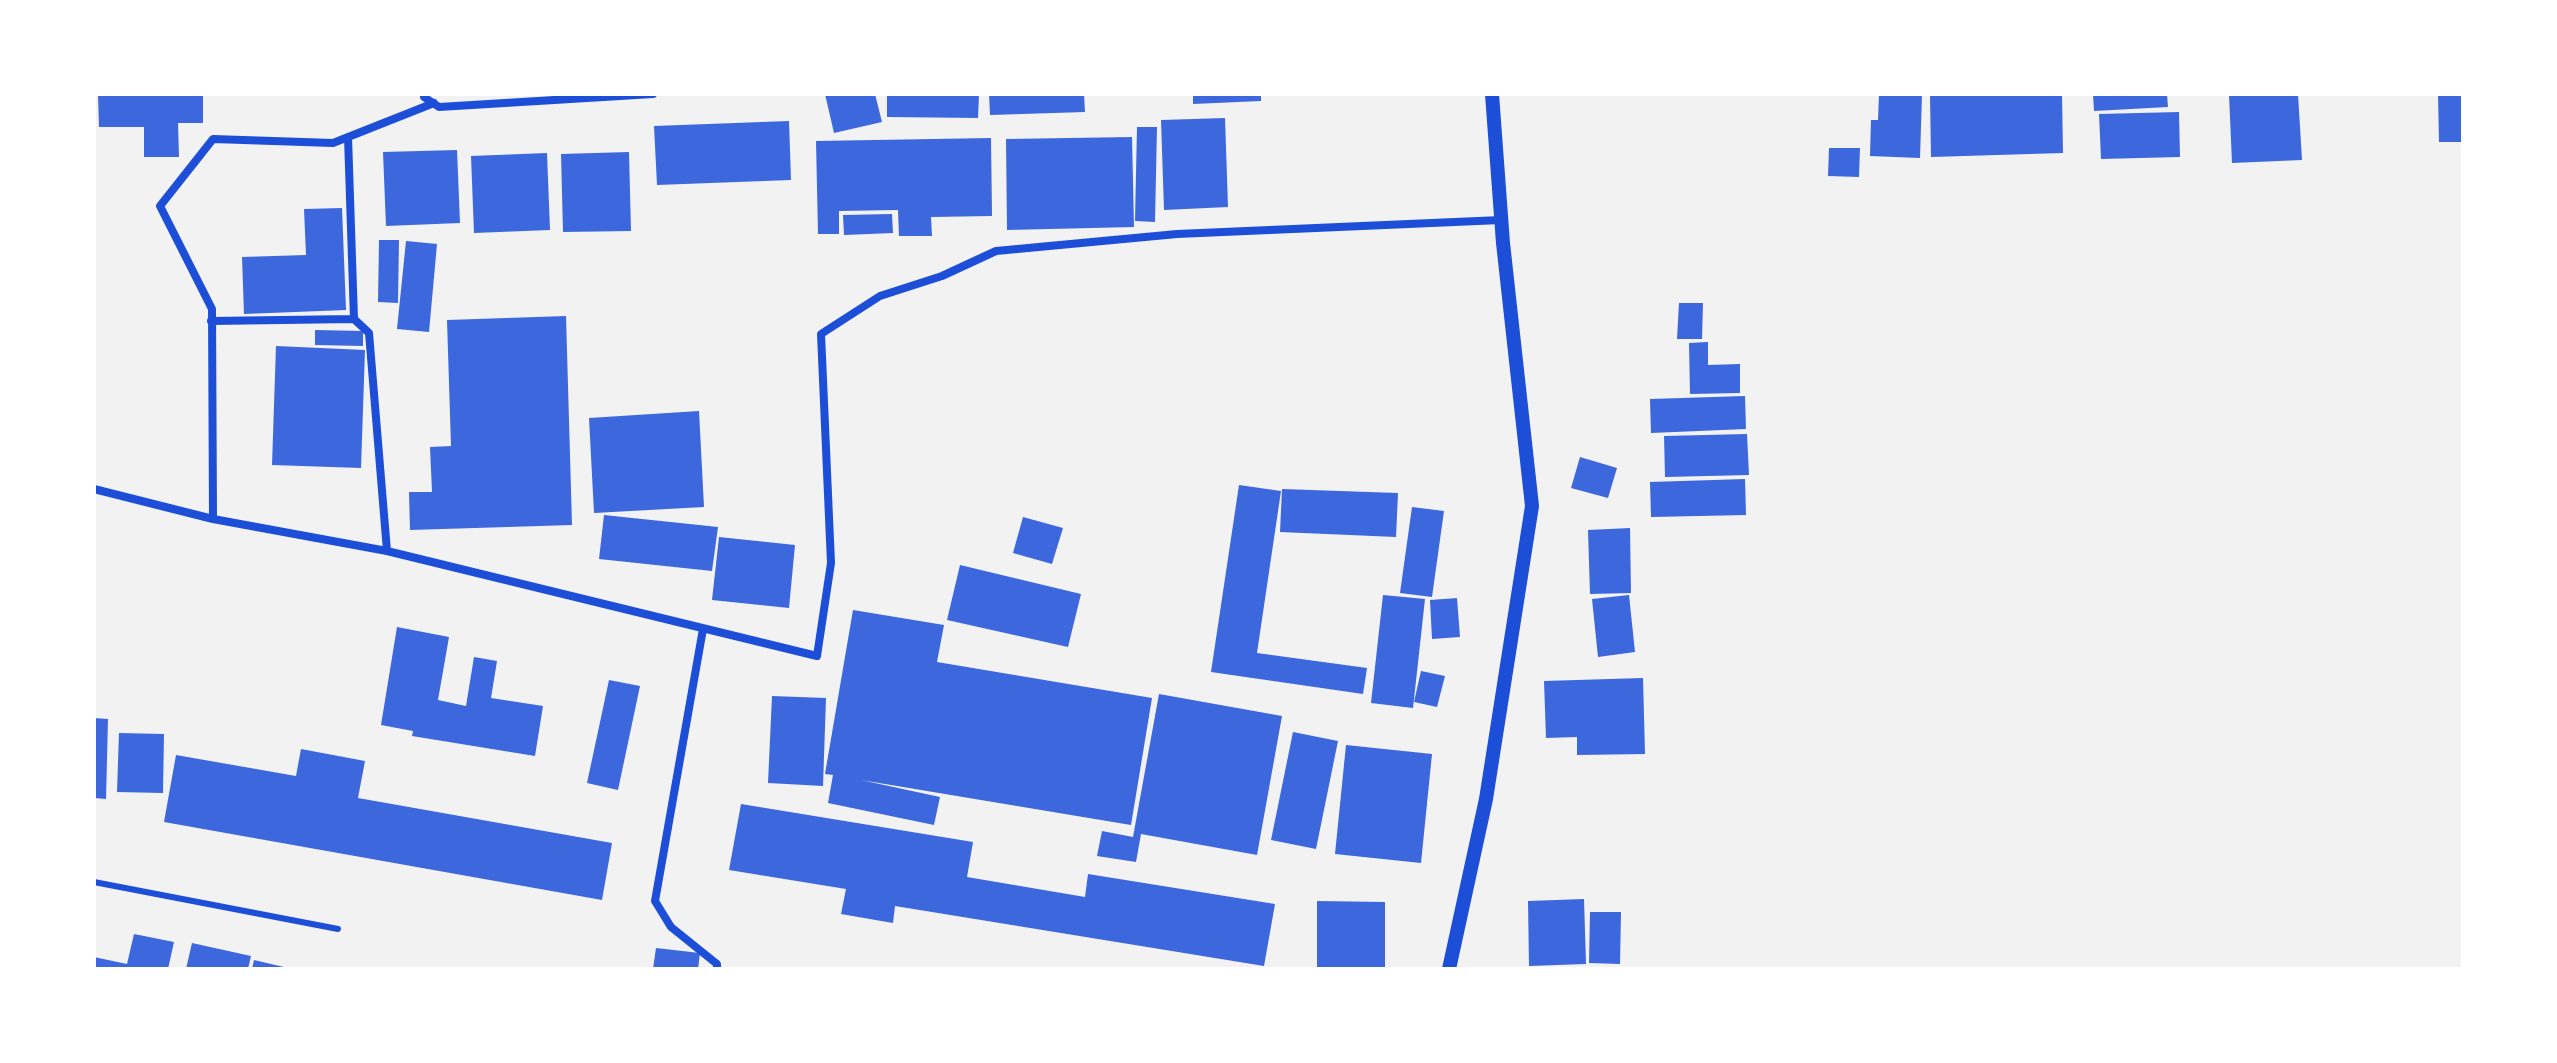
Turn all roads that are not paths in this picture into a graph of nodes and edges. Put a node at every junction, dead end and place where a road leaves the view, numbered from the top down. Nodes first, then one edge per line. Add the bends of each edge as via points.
1 (424, 94) edge
2 (653, 94) edge
3 (1492, 94) edge
4 (434, 103) junction
5 (348, 137) junction
6 (1501, 220) junction
7 (354, 319) junction
8 (211, 321) junction
9 (94, 489) edge
10 (213, 519) junction
11 (387, 551) junction
12 (703, 629) junction
13 (94, 882) edge
14 (338, 929) dead end
15 (717, 969) edge
16 (1449, 969) edge

1 - 4 street
2 - 4 street via 439,107
3 - 6 street
4 - 5 street
5 - 7 street
5 - 8 street via 333,143 213,139 160,206 212,309
6 - 12 street via 1177,234 996,251 880,296 821,334 831,563 817,656
6 - 16 street via 1532,506 1486,799
7 - 8 street
7 - 11 street via 369,333
8 - 10 street
9 - 10 street
10 - 11 street
11 - 12 street
12 - 15 street via 655,901 671,927
13 - 14 lane

